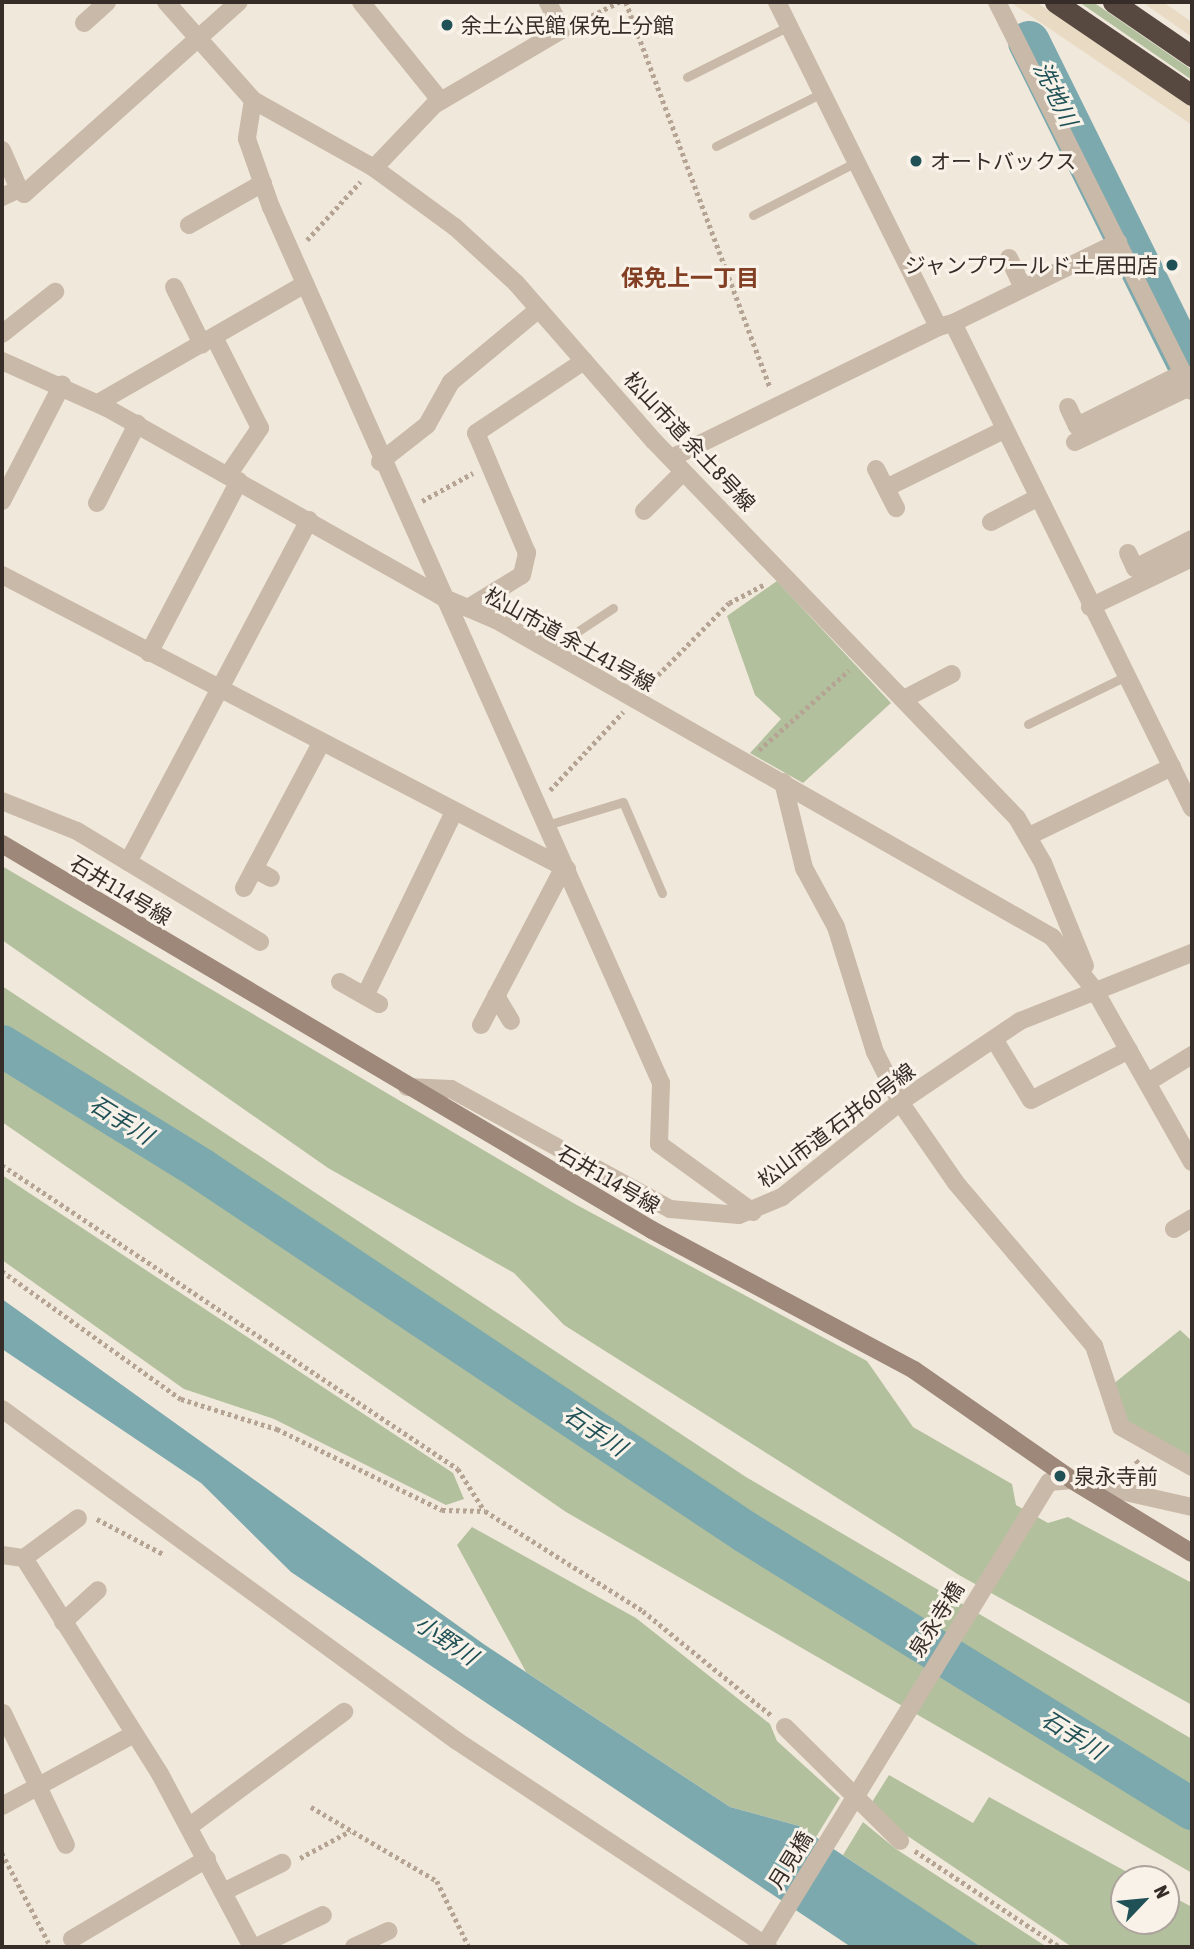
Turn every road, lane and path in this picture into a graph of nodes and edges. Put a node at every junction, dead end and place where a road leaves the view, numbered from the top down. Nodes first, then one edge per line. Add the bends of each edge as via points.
1 (107, 2) edge
2 (166, 2) edge
3 (239, 2) edge
4 (361, 2) edge
5 (548, 2) edge
6 (619, 2) edge
7 (626, 2) edge
8 (778, 2) edge
9 (997, 2) edge
10 (1055, 2) edge
11 (1113, 2) edge
12 (84, 23) dead end
13 (790, 26) junction
14 (562, 30) junction
15 (196, 35) junction
16 (1192, 56) edge
17 (687, 77) dead end
18 (822, 93) junction
19 (1192, 95) edge
20 (253, 100) junction
21 (441, 101) junction
22 (716, 146) dead end
23 (2, 150) edge
24 (856, 162) junction
25 (374, 168) junction
26 (263, 183) junction
27 (19, 189) junction
28 (2, 197) edge
29 (753, 215) dead end
30 (189, 225) dead end
31 (1118, 242) junction
32 (292, 256) junction
33 (1009, 258) dead end
34 (305, 285) junction
35 (174, 287) dead end
36 (1023, 288) junction
37 (55, 292) dead end
38 (539, 309) junction
39 (945, 325) junction
40 (2, 334) edge
41 (208, 340) junction
42 (2, 361) edge
43 (584, 361) junction
44 (1188, 384) edge
45 (62, 385) junction
46 (98, 403) junction
47 (777, 407) junction
48 (1068, 407) dead end
49 (137, 424) junction
50 (1004, 429) junction
51 (1075, 442) dead end
52 (380, 461) junction
53 (489, 464) junction
54 (677, 465) junction
55 (876, 469) dead end
56 (234, 478) junction
57 (886, 488) junction
58 (1037, 499) junction
59 (2, 501) edge
60 (97, 503) dead end
61 (896, 508) dead end
62 (644, 511) dead end
63 (403, 512) junction
64 (309, 520) junction
65 (990, 522) dead end
66 (1192, 539) edge
67 (1128, 553) dead end
68 (1192, 558) edge
69 (784, 573) junction
70 (2, 575) edge
71 (442, 597) junction
72 (1090, 607) junction
73 (468, 608) junction
74 (613, 608) dead end
75 (548, 651) junction
76 (149, 653) junction
77 (863, 657) junction
78 (952, 674) dead end
79 (1124, 677) junction
80 (219, 689) junction
81 (904, 699) junction
82 (633, 701) junction
83 (1028, 724) dead end
84 (320, 745) junction
85 (746, 763) junction
86 (1172, 767) junction
87 (783, 782) junction
88 (2, 801) edge
89 (537, 803) junction
90 (1192, 808) edge
91 (453, 814) junction
92 (547, 825) junction
93 (1029, 836) junction
94 (2, 844) edge
95 (128, 862) junction
96 (254, 869) junction
97 (564, 870) junction
98 (271, 878) dead end
99 (244, 888) dead end
100 (662, 892) dead end
101 (260, 942) dead end
102 (1192, 953) edge
103 (341, 982) dead end
104 (1094, 989) junction
105 (496, 996) junction
106 (511, 1021) dead end
107 (481, 1024) dead end
108 (994, 1039) junction
109 (1129, 1050) junction
110 (1192, 1055) edge
111 (1148, 1082) junction
112 (403, 1086) junction
113 (900, 1102) junction
114 (1192, 1162) edge
115 (2, 1165) edge
116 (753, 1212) junction
117 (1192, 1218) edge
118 (1174, 1229) dead end
119 (2, 1271) edge
120 (2, 1409) edge
121 (1192, 1467) edge
122 (1072, 1480) junction
123 (1192, 1507) edge
124 (485, 1511) junction
125 (78, 1518) joint
126 (1192, 1553) edge
127 (2, 1555) edge
128 (24, 1558) junction
129 (209, 1560) junction
130 (98, 1590) dead end
131 (63, 1622) junction
132 (344, 1712) dead end
133 (3, 1713) edge
134 (785, 1727) joint
135 (132, 1734) junction
136 (39, 1786) junction
137 (2, 1806) edge
138 (851, 1806) junction
139 (311, 1807) dead end
140 (190, 1826) junction
141 (351, 1830) junction
142 (900, 1841) joint
143 (66, 1845) dead end
144 (2, 1853) edge
145 (207, 1859) junction
146 (282, 1863) joint
147 (223, 1892) junction
148 (323, 1915) dead end
149 (388, 1931) dead end
150 (72, 1939) dead end
151 (766, 1944) edge
152 (248, 1946) edge
153 (51, 1947) edge
154 (354, 1947) edge
155 (469, 1947) edge
156 (1060, 1947) edge

1 - 12 street
2 - 15 street, 松山市道 余土8号線
3 - 15 street
4 - 21 street
5 - 14 street
6 - 14 path
7 - 47 path
8 - 13 street
9 - 31 street
10 - 19 highway
11 - 16 highway
13 - 17 lane
13 - 18 street
14 - 21 street
15 - 20 street, 松山市道 余土8号線
15 - 27 street via 24,194
18 - 22 lane
18 - 24 street
20 - 25 street, 松山市道 余土8号線
20 - 26 street via 247,139
21 - 25 street
23 - 27 street
24 - 29 lane
24 - 39 street
25 - 32 path
25 - 38 street, 松山市道 余土8号線 via 491,258
26 - 30 street
26 - 32 street
27 - 28 street
31 - 36 street
31 - 44 street
32 - 34 street
33 - 36 street
34 - 41 street
34 - 52 street
35 - 41 street
36 - 39 street
37 - 40 street
38 - 43 street, 松山市道 余土8号線
38 - 52 street via 451,382 426,425
39 - 47 street
39 - 50 street
41 - 46 street
41 - 56 street via 260,428
42 - 45 street, 松山市道 余土41号線
43 - 53 street via 475,433
43 - 54 street, 松山市道 余土8号線
44 - 48 street via 1077,426
44 - 51 street
45 - 46 street, 松山市道 余土41号線
45 - 59 street
46 - 49 street, 松山市道 余土41号線
47 - 54 street
49 - 56 street, 松山市道 余土41号線
49 - 60 street
50 - 57 street
50 - 58 street
52 - 63 street
53 - 63 path
53 - 73 street via 527,553 522,575
54 - 62 street
54 - 69 street, 松山市道 余土8号線
55 - 57 street
56 - 64 street, 松山市道 余土41号線
56 - 76 street
57 - 61 street
58 - 65 street
58 - 72 street
63 - 71 street
64 - 71 street, 松山市道 余土41号線
64 - 80 street
66 - 67 street via 1135,568
68 - 72 street
69 - 77 street, 松山市道 余土8号線
69 - 82 path via 729,603
70 - 76 street
71 - 73 street, 松山市道 余土41号線
71 - 89 street
72 - 79 street
73 - 75 street, 松山市道 余土41号線
74 - 75 lane
75 - 82 street, 松山市道 余土41号線
76 - 80 street
77 - 81 street, 松山市道 余土8号線
77 - 85 path
78 - 81 street
79 - 83 lane
79 - 86 street
80 - 84 street
80 - 95 street
81 - 93 street, 松山市道 余土8号線
82 - 85 street, 松山市道 余土41号線
82 - 89 path
84 - 91 street
84 - 96 street
85 - 87 street, 松山市道 余土41号線
86 - 90 street
86 - 93 street
87 - 104 street, 松山市道 余土41号線 via 1052,937
87 - 113 street via 804,868 836,927 875,1052
88 - 95 street via 48,817
89 - 92 street
91 - 97 street
91 - 103 street via 372,1000
92 - 97 street
92 - 100 lane via 623,802
93 - 104 street, 松山市道 余土8号線
94 - 112 street, 石井114号線
95 - 101 street
96 - 98 street
96 - 99 street
97 - 105 street
97 - 116 street via 661,1083 659,1144
102 - 104 street, 松山市道 石井60号線
104 - 108 street, 松山市道 石井60号線
104 - 109 street
105 - 106 street
105 - 107 street
108 - 109 street via 1031,1100
108 - 113 street, 松山市道 石井60号線
109 - 111 street
110 - 111 street
111 - 114 street
112 - 116 street, 松山市道 石井60号線 via 451,1089 670,1209 720,1217
112 - 122 street, 石井114号線 via 914,1370
113 - 116 street, 松山市道 石井60号線 via 782,1197
113 - 121 street via 956,1183 1094,1346 1121,1427
115 - 124 path via 458,1469
117 - 118 street
119 - 124 path via 181,1399 277,1429 442,1510
120 - 129 street
122 - 123 street
122 - 126 street, 石井114号線
122 - 138 street, 泉永寺橋 via 1049,1482 1037,1498
124 - 134 path via 643,1611
125 - 128 street
125 - 129 path via 100,1520 177,1562 197,1567
127 - 128 street
128 - 131 street
129 - 151 street via 457,1741
130 - 131 street
131 - 135 street
132 - 140 street
133 - 136 street
134 - 138 street
135 - 136 street
135 - 140 street
136 - 137 street
136 - 143 street
138 - 142 street
138 - 151 street, 月見橋
139 - 141 path
140 - 145 street
141 - 146 path
141 - 155 path via 437,1881
142 - 156 path
144 - 153 path
145 - 147 street
145 - 150 street
146 - 147 street
147 - 152 street
148 - 152 street
149 - 154 street

